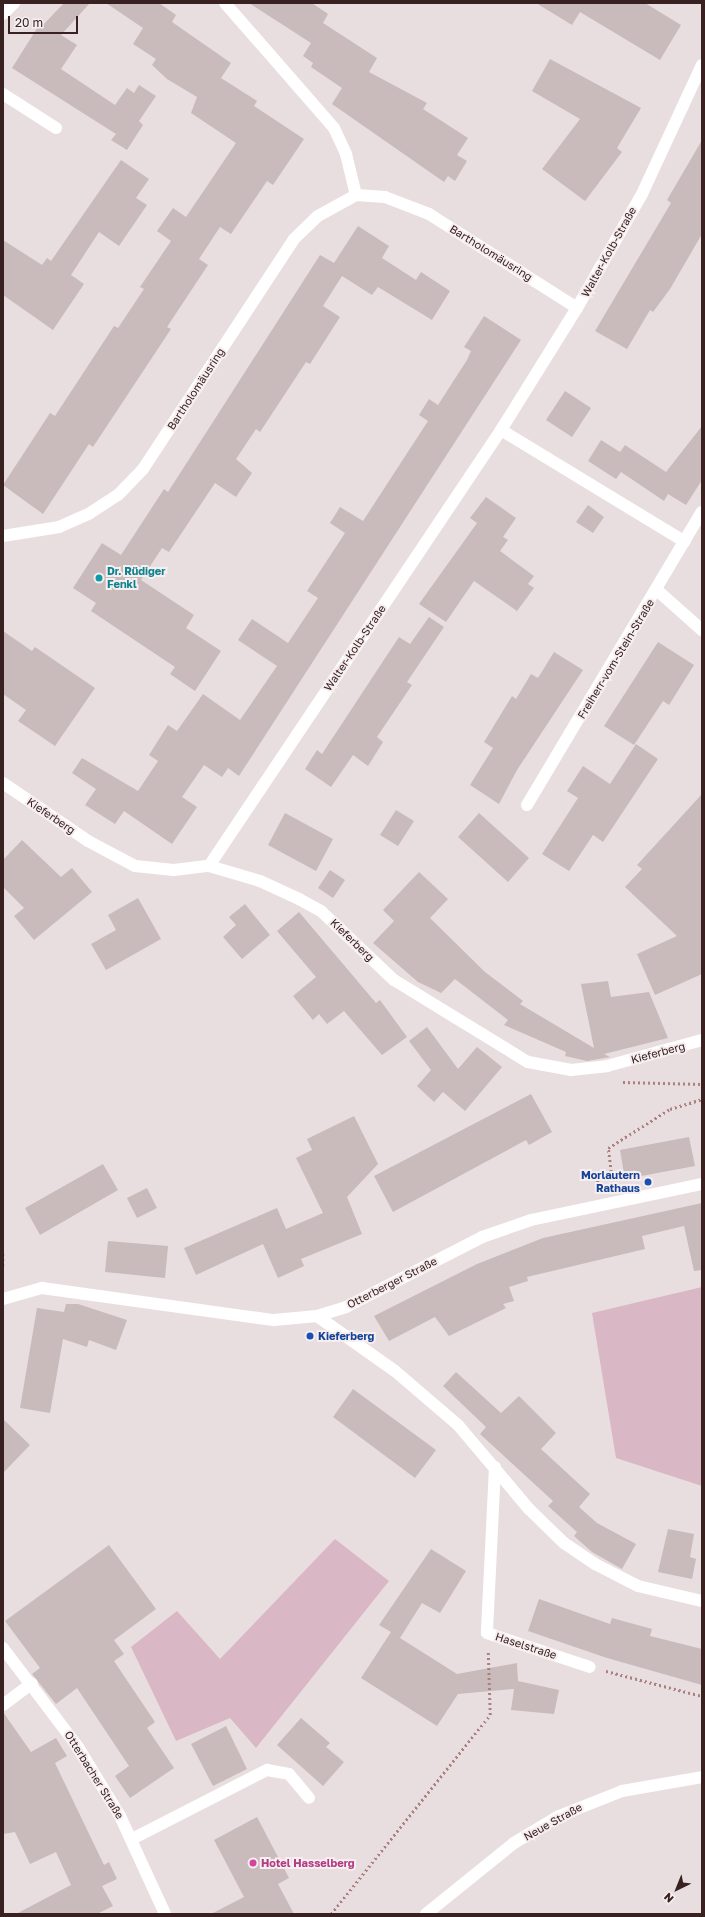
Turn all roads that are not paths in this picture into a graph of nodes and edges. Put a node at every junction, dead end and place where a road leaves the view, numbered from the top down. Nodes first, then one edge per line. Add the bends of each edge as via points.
1 (14, 3) edge
2 (225, 3) edge
3 (3, 14) edge
4 (702, 65) edge
5 (3, 94) edge
6 (56, 128) dead end
7 (356, 196) junction
8 (578, 308) junction
9 (501, 430) junction
10 (702, 512) edge
11 (3, 536) edge
12 (685, 542) junction
13 (658, 591) junction
14 (702, 630) edge
15 (3, 783) edge
16 (527, 805) dead end
17 (209, 866) junction
18 (702, 1040) edge
19 (702, 1184) edge
20 (3, 1299) edge
21 (317, 1316) junction
22 (495, 1467) junction
23 (702, 1601) edge
24 (3, 1648) edge
25 (590, 1667) road end
26 (32, 1683) junction
27 (3, 1704) edge
28 (702, 1777) edge
29 (309, 1798) dead end
30 (132, 1839) junction
31 (165, 1914) edge
32 (426, 1914) edge

1 - 3 street
2 - 7 street via 334,128 346,154
4 - 8 street, Walter-Kolb-Straße via 642,194
5 - 6 street
7 - 8 street, Bartholomäusring via 385,197 429,214
7 - 11 street, Bartholomäusring via 318,216 294,239 143,469 118,495 90,513 59,527
8 - 9 street, Walter-Kolb-Straße
9 - 12 street
9 - 17 street, Walter-Kolb-Straße
10 - 12 street, Freiherr-vom-Stein-Straße
12 - 13 street, Freiherr-vom-Stein-Straße
13 - 14 street
13 - 16 street, Freiherr-vom-Stein-Straße
15 - 17 street, Kieferberg via 88,841 135,866 174,870
17 - 18 street, Kieferberg via 260,881 322,912 394,980 528,1062 571,1070 607,1066
19 - 21 street, Otterberger Straße via 531,1220 482,1238 368,1298
20 - 21 street, Otterberger Straße via 42,1288 260,1318
21 - 22 street via 395,1371 458,1425
22 - 23 street via 529,1509 564,1543 595,1564 638,1586
22 - 25 street, Haselstraße via 487,1633
24 - 26 street, Otterbacher Straße
26 - 27 street
26 - 30 street, Otterbacher Straße via 78,1747
28 - 32 street, Neue Straße via 622,1791 559,1816 514,1843
29 - 30 street via 289,1774 267,1770
30 - 31 street, Otterbacher Straße

